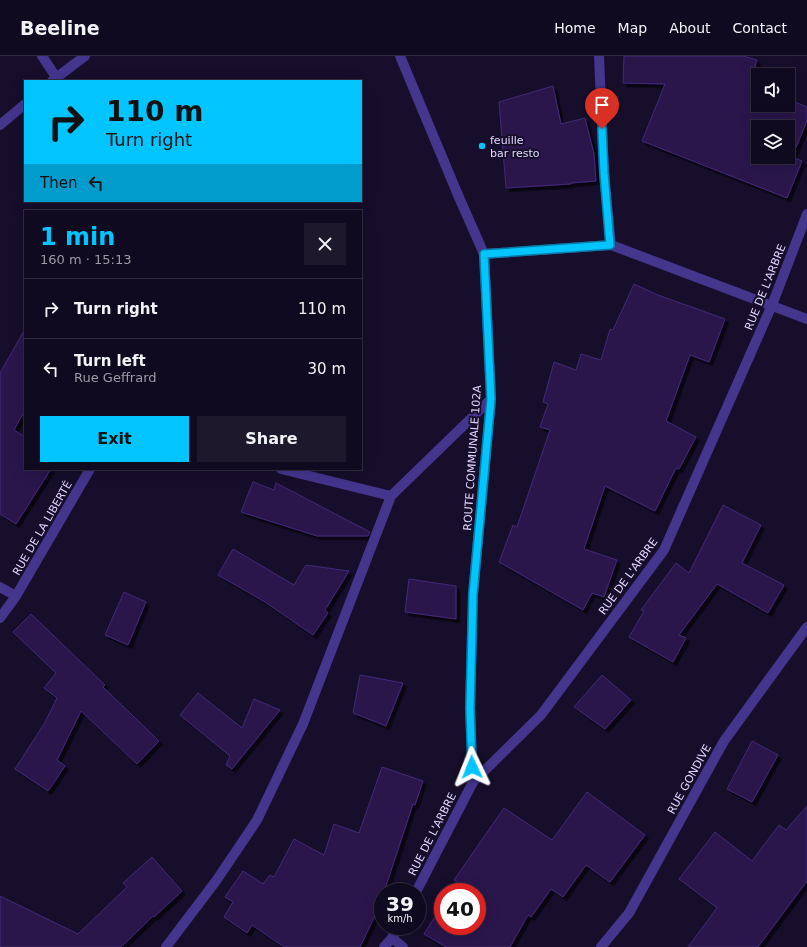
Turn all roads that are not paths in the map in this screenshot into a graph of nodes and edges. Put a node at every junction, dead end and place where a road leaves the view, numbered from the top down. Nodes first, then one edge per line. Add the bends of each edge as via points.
1 (42, 56) edge
2 (86, 56) edge
3 (400, 56) edge
4 (599, 56) edge
5 (54, 79) edge
6 (24, 105) edge
7 (0, 125) edge
8 (807, 214) edge
9 (610, 245) junction
10 (484, 254) junction
11 (772, 305) junction
12 (807, 318) edge
13 (491, 399) junction
14 (89, 470) edge
15 (285, 470) edge
16 (391, 496) junction
17 (0, 587) edge
18 (16, 596) junction
19 (0, 618) edge
20 (807, 627) edge
21 (473, 782) junction
22 (421, 883) edge
23 (394, 935) edge
24 (392, 938) junction
25 (166, 947) edge
26 (384, 947) edge
27 (403, 947) edge
28 (600, 947) edge

1 - 5 street
2 - 5 street
3 - 10 street, ROUTE COMMUNALE 102A
4 - 9 street
6 - 7 street
8 - 11 street, RUE DE L'ARBRE
9 - 10 street
9 - 11 street
10 - 13 street, ROUTE COMMUNALE 102A
11 - 12 street
11 - 21 street, RUE DE L'ARBRE via 664,550 541,715
13 - 16 street
13 - 21 street, ROUTE COMMUNALE 102A via 473,594 470,708
14 - 18 street, RUE DE LA LIBERTÉ
15 - 16 street
16 - 25 street via 303,724 257,820 216,881
17 - 18 street
18 - 19 street, RUE DE LA LIBERTÉ
20 - 28 street, RUE GONDIVE via 724,741 629,913
21 - 22 street, RUE DE L'ARBRE
23 - 24 street
24 - 26 street
24 - 27 street

